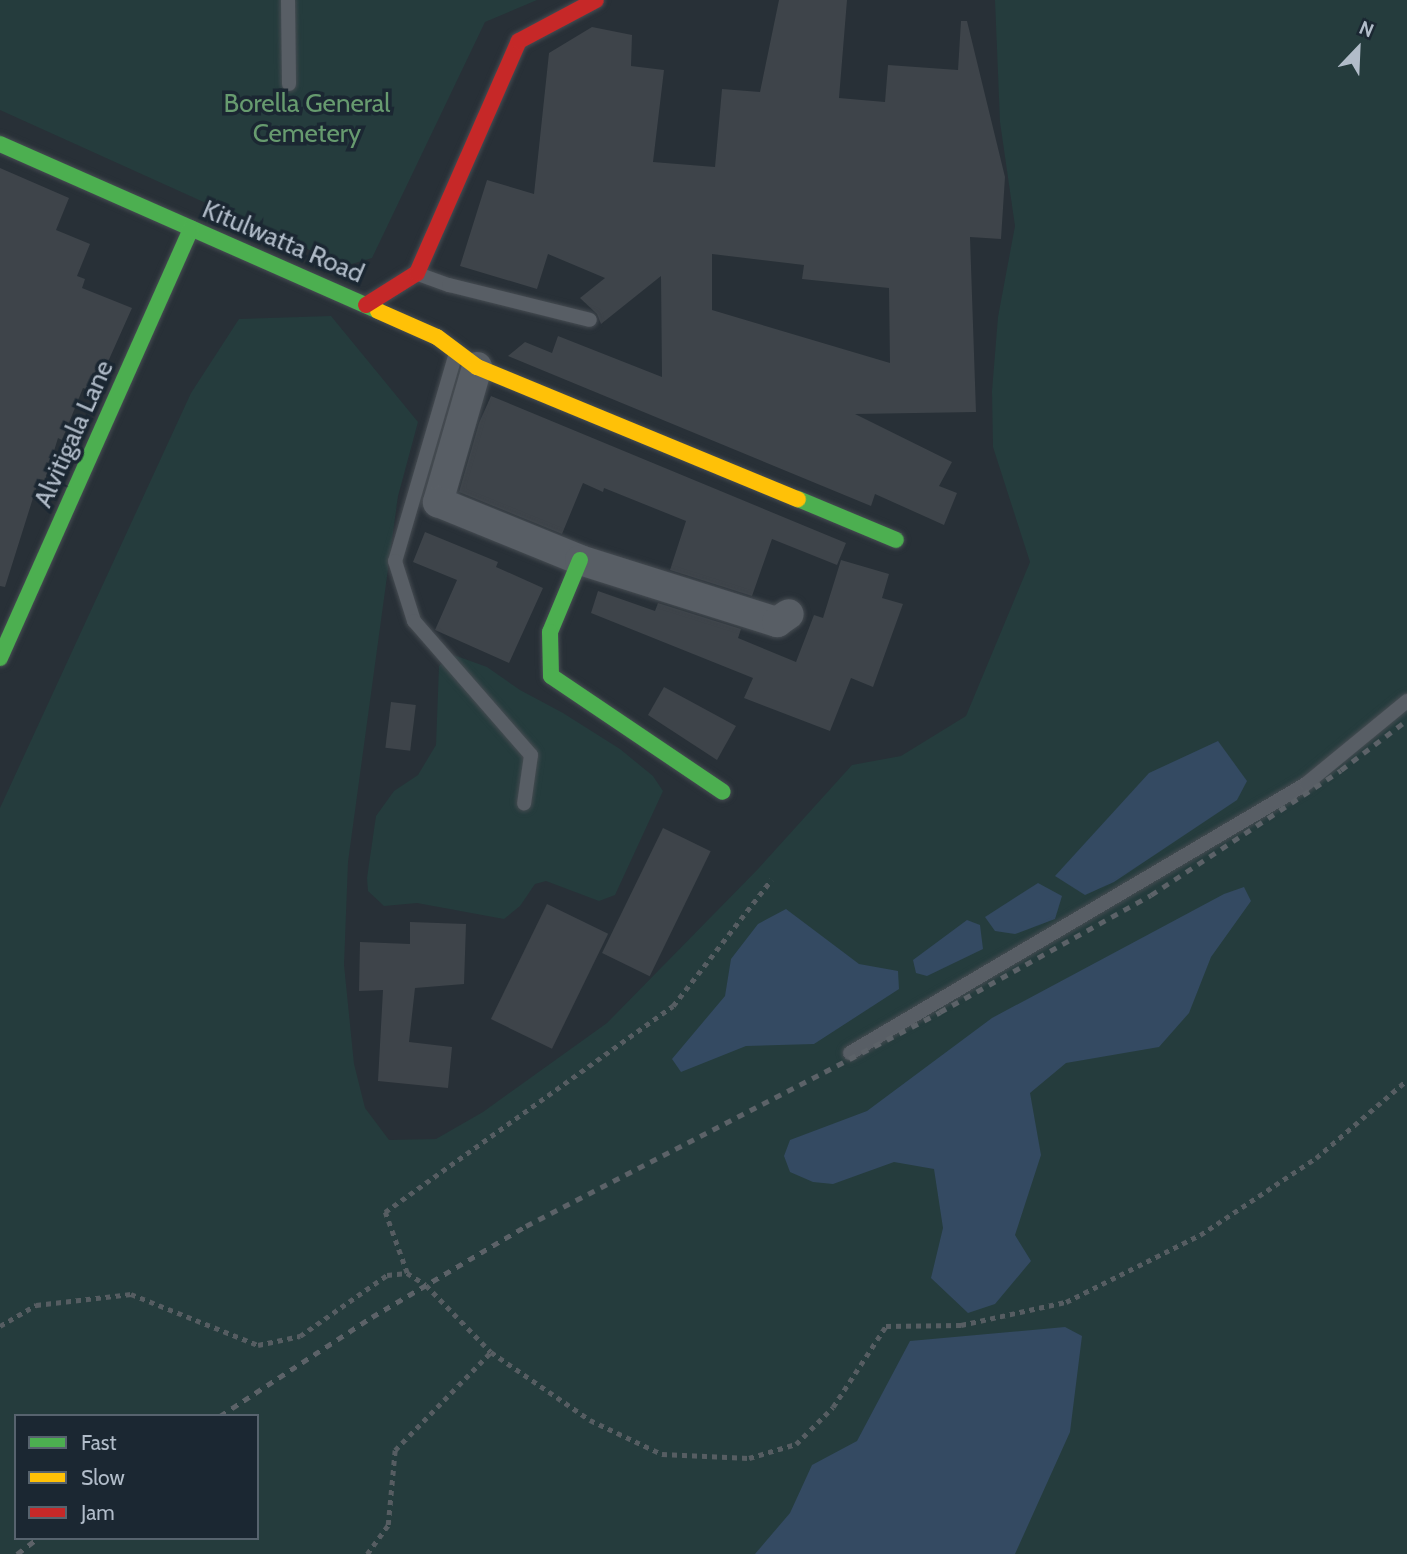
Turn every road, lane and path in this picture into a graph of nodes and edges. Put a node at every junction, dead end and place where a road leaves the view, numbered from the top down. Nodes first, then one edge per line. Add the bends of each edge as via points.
1 (288, 0) edge
2 (596, 0) edge
3 (289, 84) dead end
4 (0, 144) edge
5 (191, 229) junction
6 (417, 273) junction
7 (366, 305) junction
8 (590, 320) dead end
9 (467, 359) junction
10 (897, 540) dead end
11 (580, 560) junction
12 (789, 614) dead end
13 (0, 658) edge
14 (1407, 701) edge
15 (723, 792) dead end
16 (524, 804) dead end
17 (771, 880) dead end
18 (850, 1053) dead end
19 (1407, 1080) edge
20 (407, 1273) junction
21 (0, 1326) edge
22 (491, 1352) junction
23 (367, 1554) edge

1 - 3 lane
2 - 6 street via 519,41
4 - 5 street, Kitulwatta Road
5 - 7 street, Kitulwatta Road
5 - 13 street, Alvitigala Lane
6 - 7 street, Kitulwatta Road
6 - 8 lane
7 - 9 street via 437,337
9 - 10 street
9 - 11 street via 438,502
9 - 16 lane via 395,561 414,621 531,755
11 - 12 street via 777,622
11 - 15 street via 550,632 551,676
14 - 18 lane via 1306,784
17 - 20 path via 673,1006 385,1212
19 - 22 path via 1316,1158 1200,1235 1066,1302 961,1325 886,1326 833,1407 796,1444 749,1458 662,1454 590,1420
20 - 21 path via 387,1275 300,1336 257,1345 131,1294 36,1305
20 - 22 path via 426,1285
22 - 23 path via 395,1450 388,1525

